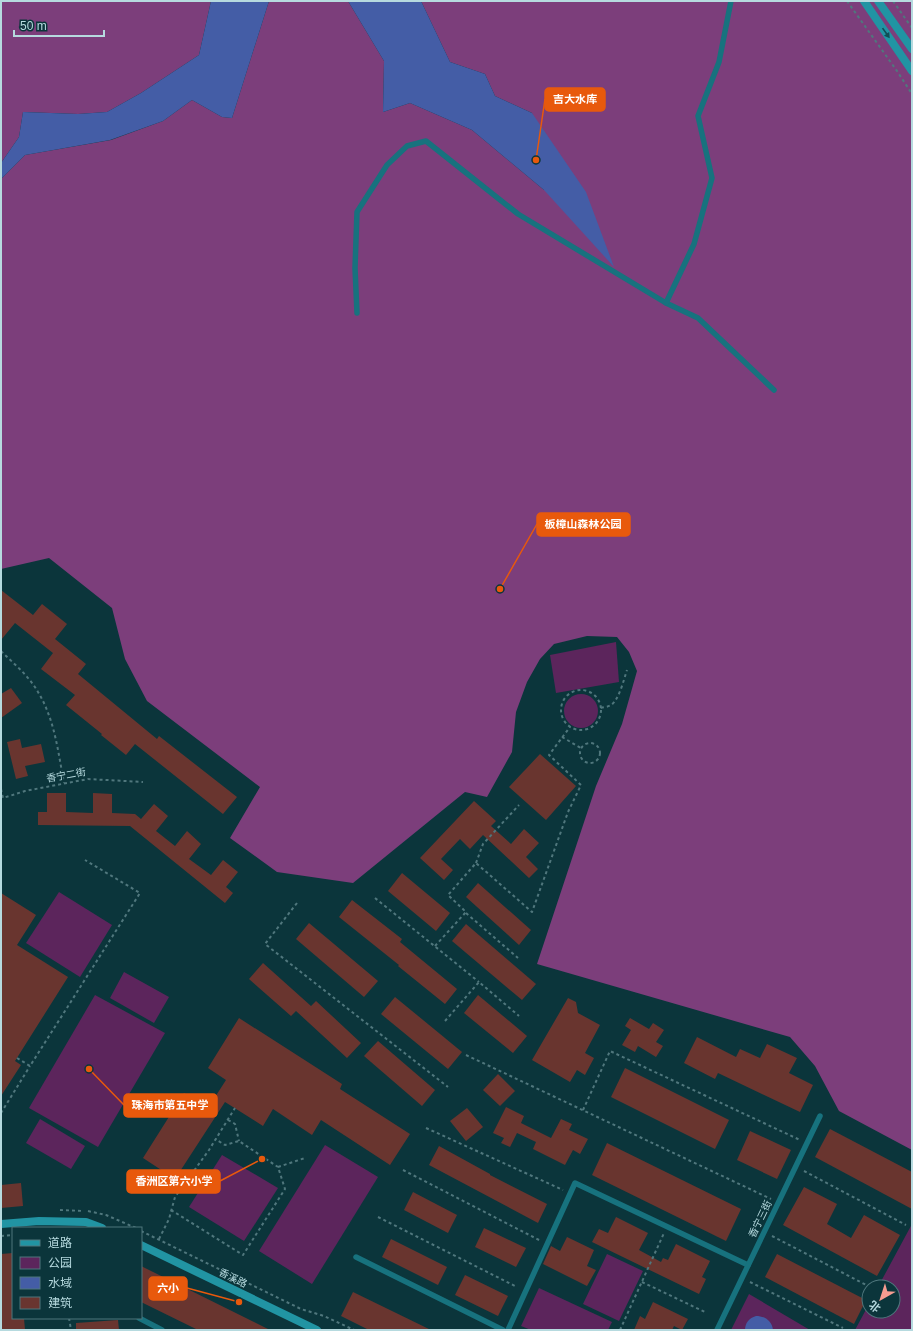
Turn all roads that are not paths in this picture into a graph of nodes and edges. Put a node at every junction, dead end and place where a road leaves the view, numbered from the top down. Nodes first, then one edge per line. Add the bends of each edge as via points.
1 (731, 1) edge
2 (864, 1) edge
3 (878, 1) edge
4 (912, 49) edge
5 (912, 71) edge
6 (666, 302) junction
7 (357, 313) dead end
8 (774, 390) dead end
9 (820, 1116) dead end
10 (1, 1224) edge
11 (31, 1225) edge
12 (99, 1227) edge
13 (142, 1246) edge
14 (356, 1257) dead end
15 (748, 1265) junction
16 (141, 1319) edge
17 (162, 1330) edge
18 (317, 1330) edge
19 (503, 1330) edge
20 (508, 1330) edge
21 (716, 1330) edge

1 - 6 lane via 719,62 698,116 712,178 694,244
2 -> 5 street
3 - 4 street
6 - 7 lane via 518,214 426,141 407,146 387,165 357,212
6 - 8 lane via 698,318
9 - 15 lane, 香宁三街
10 - 11 street
11 - 12 street via 86,1222
13 - 18 street, 香溪路
14 - 19 lane
15 - 20 lane via 575,1183
15 - 21 lane, 香宁三街
16 - 17 lane

